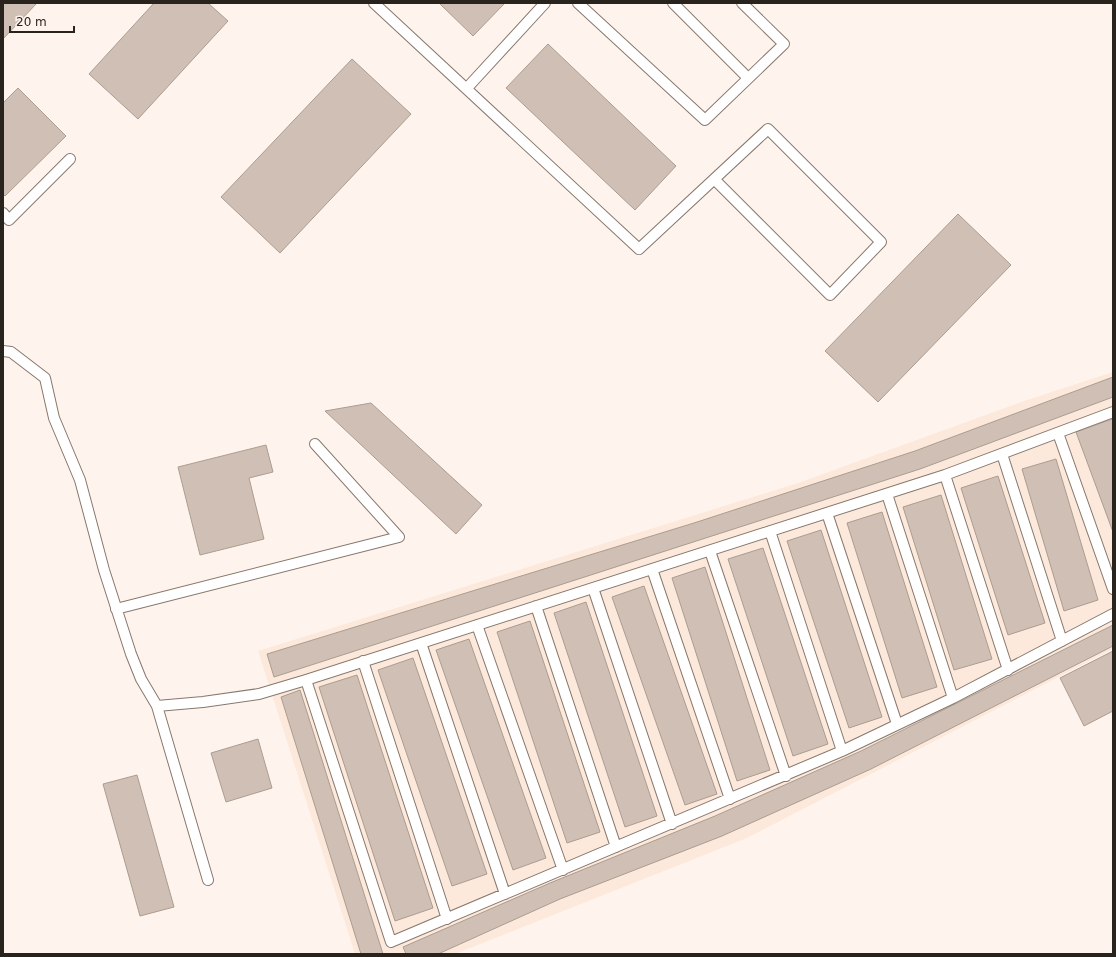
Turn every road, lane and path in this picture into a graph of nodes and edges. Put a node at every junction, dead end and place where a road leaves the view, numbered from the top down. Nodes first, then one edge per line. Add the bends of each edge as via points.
1 (374, 3) edge
2 (545, 3) edge
3 (578, 3) edge
4 (673, 3) edge
5 (742, 3) edge
6 (748, 78) junction
7 (467, 88) junction
8 (70, 159) dead end
9 (714, 180) junction
10 (3, 213) edge
11 (3, 351) edge
12 (1113, 412) edge
13 (1058, 433) junction
14 (315, 444) dead end
15 (1002, 454) junction
16 (945, 475) junction
17 (887, 494) junction
18 (827, 513) junction
19 (770, 532) junction
20 (710, 551) junction
21 (652, 569) junction
22 (593, 588) junction
23 (1113, 589) edge
24 (536, 606) junction
25 (116, 609) junction
26 (1113, 614) edge
27 (478, 625) junction
28 (1062, 641) junction
29 (421, 643) junction
30 (363, 661) junction
31 (1008, 670) junction
32 (306, 680) junction
33 (954, 698) junction
34 (157, 706) junction
35 (897, 724) junction
36 (842, 751) junction
37 (786, 776) junction
38 (730, 799) junction
39 (672, 824) junction
40 (616, 847) junction
41 (563, 870) junction
42 (208, 880) dead end
43 (505, 894) junction
44 (447, 919) junction

1 - 7 lane
2 - 7 lane
3 - 6 lane via 705,120
4 - 6 lane
5 - 6 lane via 784,44
7 - 9 lane via 640,249
8 - 10 lane via 9,220
9 - 9 lane via 768,129 881,242 830,295
11 - 25 lane via 10,352 44,378 54,418 80,480
12 - 13 lane
13 - 15 lane
13 - 23 lane
14 - 25 lane via 399,537
15 - 16 lane
15 - 28 lane
16 - 17 lane
16 - 31 lane
17 - 18 lane
17 - 33 lane
18 - 19 lane
18 - 35 lane
19 - 20 lane
19 - 36 lane
20 - 21 lane
20 - 37 lane
21 - 22 lane
21 - 38 lane
22 - 24 lane
22 - 39 lane
24 - 27 lane
24 - 40 lane
25 - 34 lane via 141,679
26 - 28 lane
27 - 29 lane
27 - 41 lane
28 - 31 lane
29 - 30 lane
29 - 43 lane
30 - 32 lane
30 - 44 lane
31 - 33 lane
32 - 34 lane via 259,694
32 - 44 lane via 391,942
33 - 35 lane
34 - 42 lane
35 - 36 lane
36 - 37 lane
37 - 38 lane
38 - 39 lane
39 - 40 lane
40 - 41 lane
41 - 43 lane
43 - 44 lane

